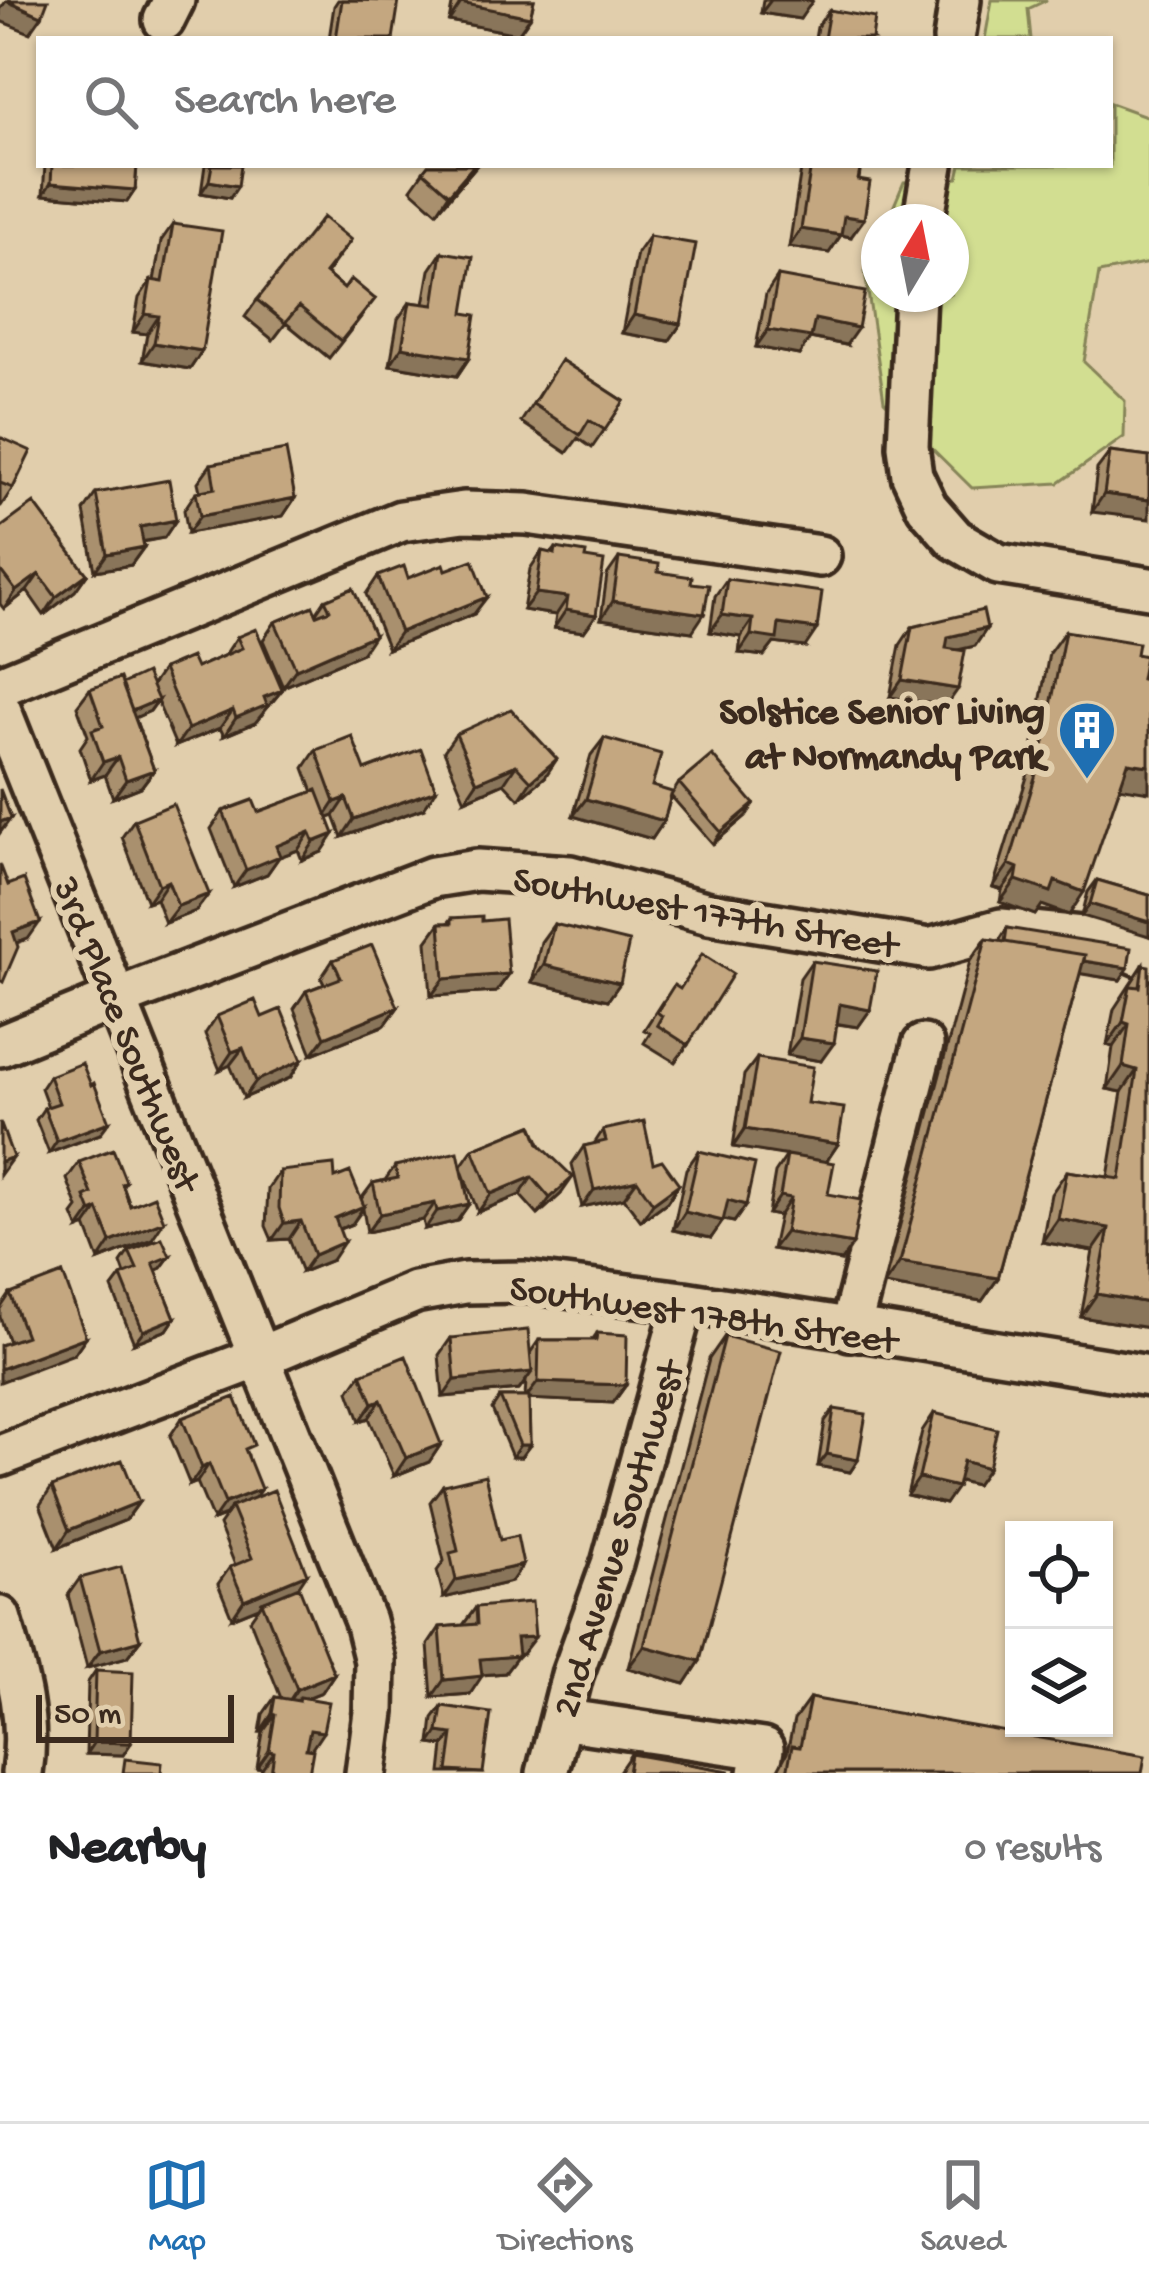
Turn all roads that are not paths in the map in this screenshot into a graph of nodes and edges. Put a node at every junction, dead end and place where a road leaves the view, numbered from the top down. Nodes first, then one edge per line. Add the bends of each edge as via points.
1 (960, 0) edge
2 (954, 36) edge
3 (932, 168) edge
4 (926, 204) edge
5 (914, 312) edge
6 (820, 556) dead end
7 (1149, 588) edge
8 (0, 686) edge
9 (0, 709) edge
10 (1149, 958) edge
11 (115, 999) junction
12 (923, 1045) dead end
13 (0, 1046) edge
14 (684, 1303) junction
15 (850, 1330) junction
16 (260, 1358) junction
17 (1149, 1376) edge
18 (0, 1456) edge
19 (0, 1617) edge
20 (580, 1722) dead end
21 (22, 1773) edge
22 (366, 1773) edge
23 (547, 1773) edge
24 (759, 1773) edge

1 - 2 street
3 - 4 street
5 - 7 street via 911,475 955,539 998,564
6 - 8 street via 526,514 401,521
9 - 11 street, 3rd Place Southwest
10 - 11 street, Southwest 177th Street via 1102,939 1000,929 929,949 710,913 570,876 477,870 434,878
11 - 13 street, Southwest 177th Street
11 - 16 street, 3rd Place Southwest
12 - 15 street
14 - 15 street, Southwest 178th Street
14 - 16 street, Southwest 178th Street via 466,1282 415,1292
14 - 23 street, 2nd Avenue Southwest
15 - 17 street, Southwest 178th Street
16 - 18 street, Southwest 178th Street
16 - 22 street, 3rd Place Southwest via 365,1621 375,1661
19 - 21 street via 22,1693
20 - 24 street via 763,1749

